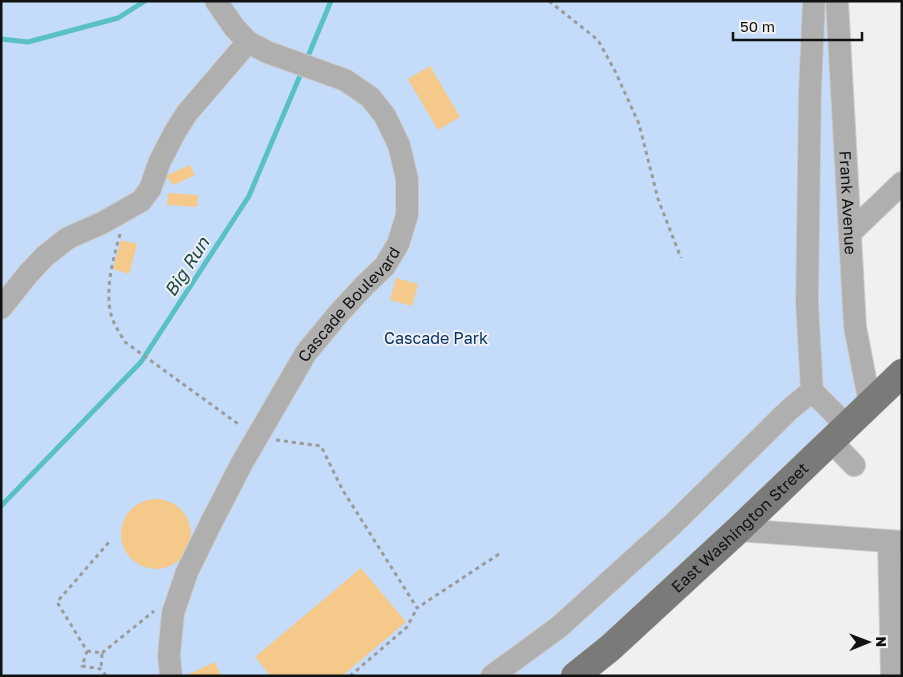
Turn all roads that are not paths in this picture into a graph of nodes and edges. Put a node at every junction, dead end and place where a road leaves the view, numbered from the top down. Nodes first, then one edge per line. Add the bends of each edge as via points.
1 (216, 1) edge
2 (814, 1) edge
3 (837, 1) edge
4 (258, 47) junction
5 (902, 183) edge
6 (851, 232) junction
7 (3, 303) edge
8 (902, 373) edge
9 (812, 391) junction
10 (870, 404) junction
11 (839, 433) junction
12 (854, 465) dead end
13 (738, 530) junction
14 (895, 542) edge
15 (171, 676) edge
16 (492, 676) edge
17 (575, 676) edge
18 (900, 676) edge

1 - 4 street, Cascade Boulevard via 234,27
2 - 9 street via 807,304
3 - 6 street, Frank Avenue
4 - 7 street via 187,113 141,201 68,238 45,256
4 - 15 street, Cascade Boulevard via 345,80 370,97 385,116 399,145 407,178 407,215 398,244 385,266 339,312 306,353 215,515 173,613 169,656
5 - 6 street
6 - 10 street, Frank Avenue via 855,326
8 - 10 main road, East Washington Street
9 - 11 street
9 - 16 street via 559,627
10 - 11 main road, East Washington Street
11 - 12 street
11 - 13 main road, East Washington Street
13 - 14 street
13 - 17 main road, East Washington Street
14 - 18 street via 892,674

